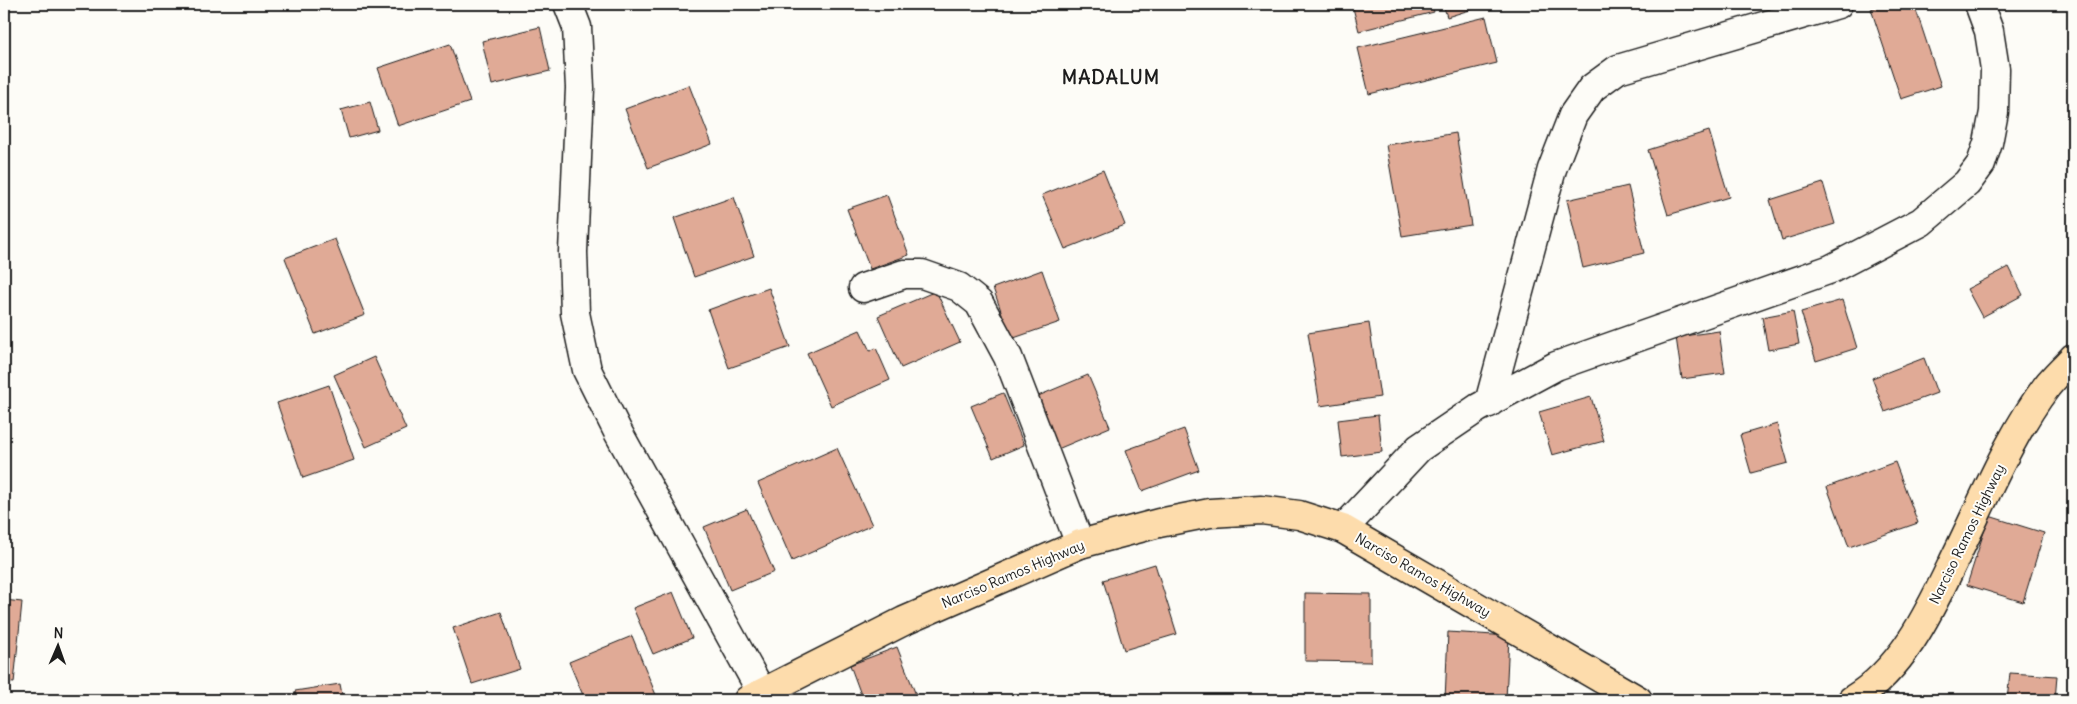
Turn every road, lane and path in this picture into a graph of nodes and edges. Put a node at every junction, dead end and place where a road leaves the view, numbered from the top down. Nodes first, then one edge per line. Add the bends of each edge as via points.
1 (568, 4) edge
2 (1838, 4) edge
3 (1979, 4) edge
4 (863, 288) dead end
5 (2073, 358) edge
6 (1489, 403) junction
7 (1343, 529) junction
8 (1080, 544) junction
9 (755, 697) edge
10 (1638, 700) edge
11 (1852, 700) edge

1 - 9 street via 577,27 580,88 573,252 575,313 587,370
2 - 6 street via 1618,69 1592,88 1573,115 1552,169
3 - 6 street via 1989,31 1995,69 1994,112 1988,143 1981,164 1967,183 1921,222 1832,269 1556,366
4 - 8 street via 904,274 922,274 959,288 979,303 1008,357
5 - 11 highway, Narciso Ramos Highway via 2047,386 2021,428 1933,605 1901,658 1868,690
6 - 7 street via 1419,448
7 - 8 highway, Narciso Ramos Highway via 1299,515 1261,510 1159,523
7 - 10 highway, Narciso Ramos Highway
8 - 9 highway, Narciso Ramos Highway via 904,621

